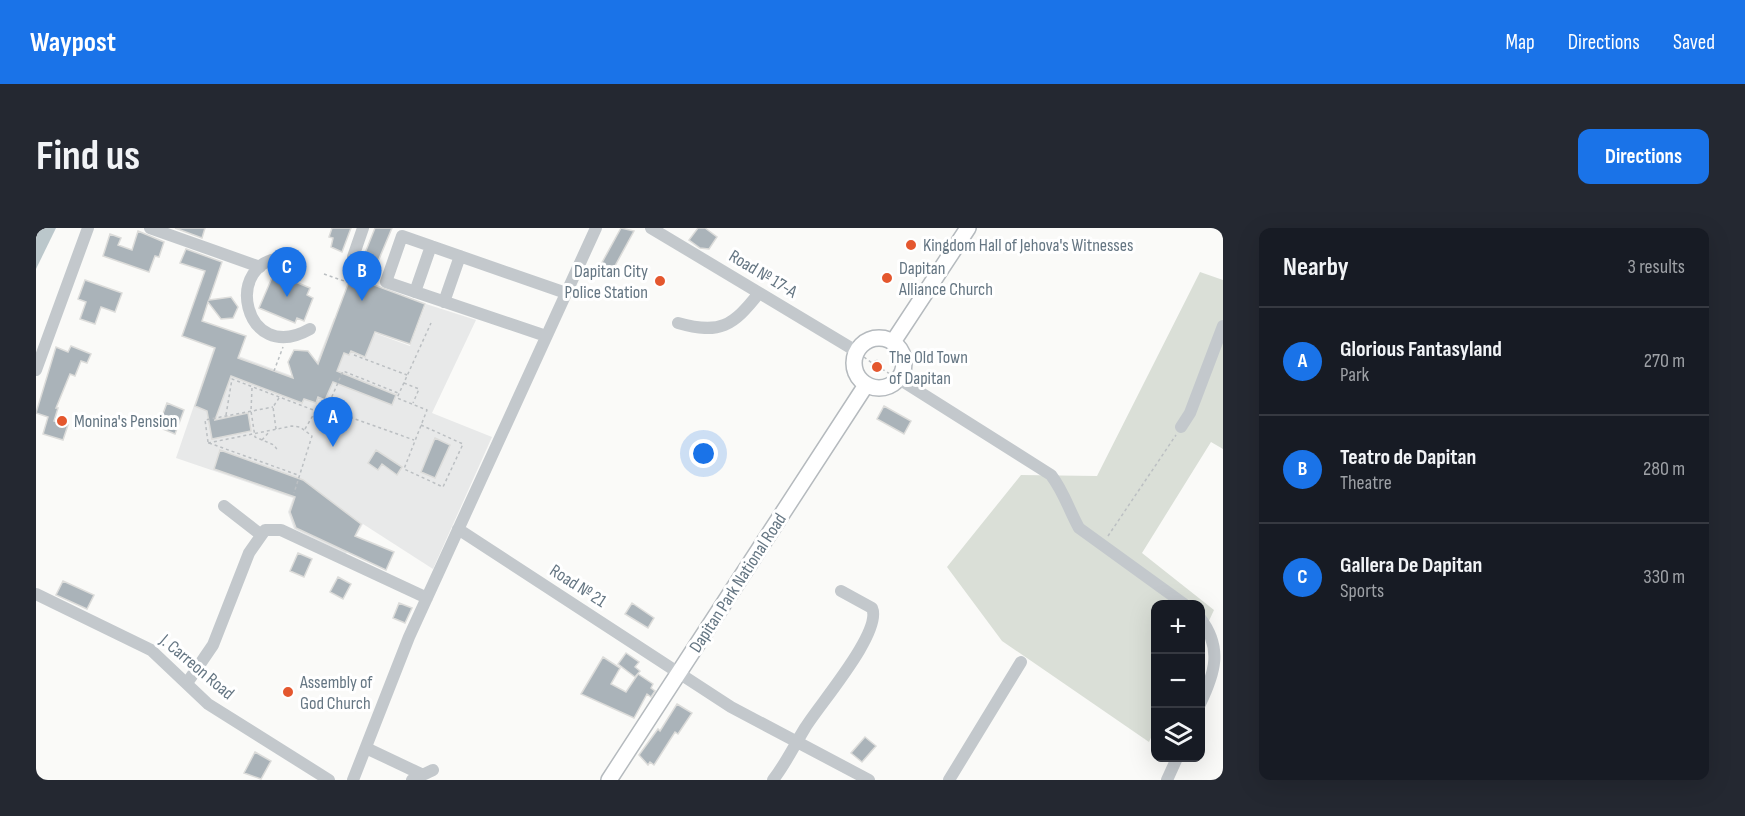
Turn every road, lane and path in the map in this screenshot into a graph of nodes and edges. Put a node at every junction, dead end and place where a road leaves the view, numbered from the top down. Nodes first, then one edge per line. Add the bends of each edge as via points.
1 (88, 228) edge
2 (150, 228) edge
3 (363, 228) edge
4 (596, 228) edge
5 (651, 228) edge
6 (968, 228) edge
7 (431, 246) junction
8 (460, 256) junction
9 (353, 257) dead end
10 (286, 258) dead end
11 (260, 267) junction
12 (324, 274) dead end
13 (386, 282) junction
14 (415, 292) junction
15 (566, 292) junction
16 (759, 293) junction
17 (444, 302) junction
18 (431, 323) dead end
19 (678, 323) dead end
20 (1223, 326) edge
21 (310, 329) dead end
22 (546, 336) junction
23 (287, 338) junction
24 (893, 342) junction
25 (856, 351) junction
26 (354, 356) dead end
27 (36, 370) edge
28 (274, 371) dead end
29 (407, 376) junction
30 (899, 380) junction
31 (404, 383) junction
32 (866, 385) junction
33 (252, 387) junction
34 (399, 393) junction
35 (280, 397) junction
36 (412, 404) junction
37 (273, 407) junction
38 (327, 409) junction
39 (251, 411) junction
40 (316, 411) junction
41 (226, 415) junction
42 (421, 425) junction
43 (1181, 427) joint
44 (276, 429) junction
45 (270, 430) junction
46 (305, 430) junction
47 (255, 434) junction
48 (415, 440) junction
49 (262, 441) junction
50 (208, 443) junction
51 (278, 451) dead end
52 (299, 475) junction
53 (294, 493) dead end
54 (224, 506) dead end
55 (458, 529) junction
56 (260, 534) junction
57 (1103, 544) junction
58 (841, 591) dead end
59 (36, 594) edge
60 (427, 598) junction
61 (1179, 600) edge
62 (1205, 624) edge
63 (1021, 662) dead end
64 (679, 674) junction
65 (187, 683) junction
66 (1205, 694) edge
67 (798, 741) junction
68 (366, 748) junction
69 (1175, 762) edge
70 (422, 775) edge
71 (329, 780) edge
72 (353, 780) edge
73 (609, 780) edge
74 (773, 780) edge
75 (869, 780) edge
76 (949, 780) edge
77 (1167, 780) edge

1 - 27 street
2 - 11 street
3 - 9 street
4 - 15 street
5 - 16 street, Road № 17-A
6 - 24 main road
7 - 8 street
7 - 13 street via 402,236
7 - 14 street
8 - 15 street
8 - 17 street
10 - 11 street
11 - 23 street via 248,285 247,307 257,326
12 - 13 path via 347,282 351,274 372,282 373,278
13 - 14 street
14 - 17 street
15 - 22 street
16 - 19 street via 743,313 721,327 699,329
16 - 25 street, Road № 17-A
17 - 22 street
18 - 29 path
20 - 43 street
21 - 23 street
22 - 55 street
23 - 28 path
24 - 25 main road via 875,338
24 - 30 main road via 904,356
25 - 32 main road via 854,368
26 - 29 path
29 - 31 path
30 - 32 main road via 883,388
30 - 57 street via 1051,475 1063,490 1080,528
31 - 34 path
31 - 36 path via 419,389
32 - 64 main road, Dapitan Park National Road
33 - 35 path
33 - 39 path
33 - 41 path via 232,379
34 - 36 path via 397,398
34 - 38 path via 343,370
35 - 37 path
35 - 40 path
36 - 42 path via 427,410
37 - 39 path
37 - 44 path
38 - 40 path
38 - 48 path
39 - 41 path
39 - 47 path
40 - 46 path
41 - 50 path via 205,420
42 - 48 path
42 - 48 path via 463,444 443,487 404,469
43 - 57 path
44 - 45 path
44 - 46 path via 296,426
45 - 47 path
45 - 49 path
46 - 52 path via 312,436
47 - 49 path
47 - 50 path
49 - 51 path
50 - 52 path
52 - 53 path
54 - 56 street
55 - 60 street
55 - 64 street, Road № 21
56 - 60 street via 270,528 281,530
56 - 65 street via 213,645
57 - 61 street
58 - 67 street via 872,608 874,618 853,662
59 - 65 street, J. Carreon Road via 137,641
60 - 68 street
62 - 66 street via 1216,645
63 - 76 street
64 - 67 street, Road № 21 via 730,707
64 - 73 main road, Dapitan Park National Road
65 - 71 street, J. Carreon Road via 208,704
67 - 74 street
67 - 75 street, Road № 21
68 - 70 street
68 - 72 street
69 - 77 street

